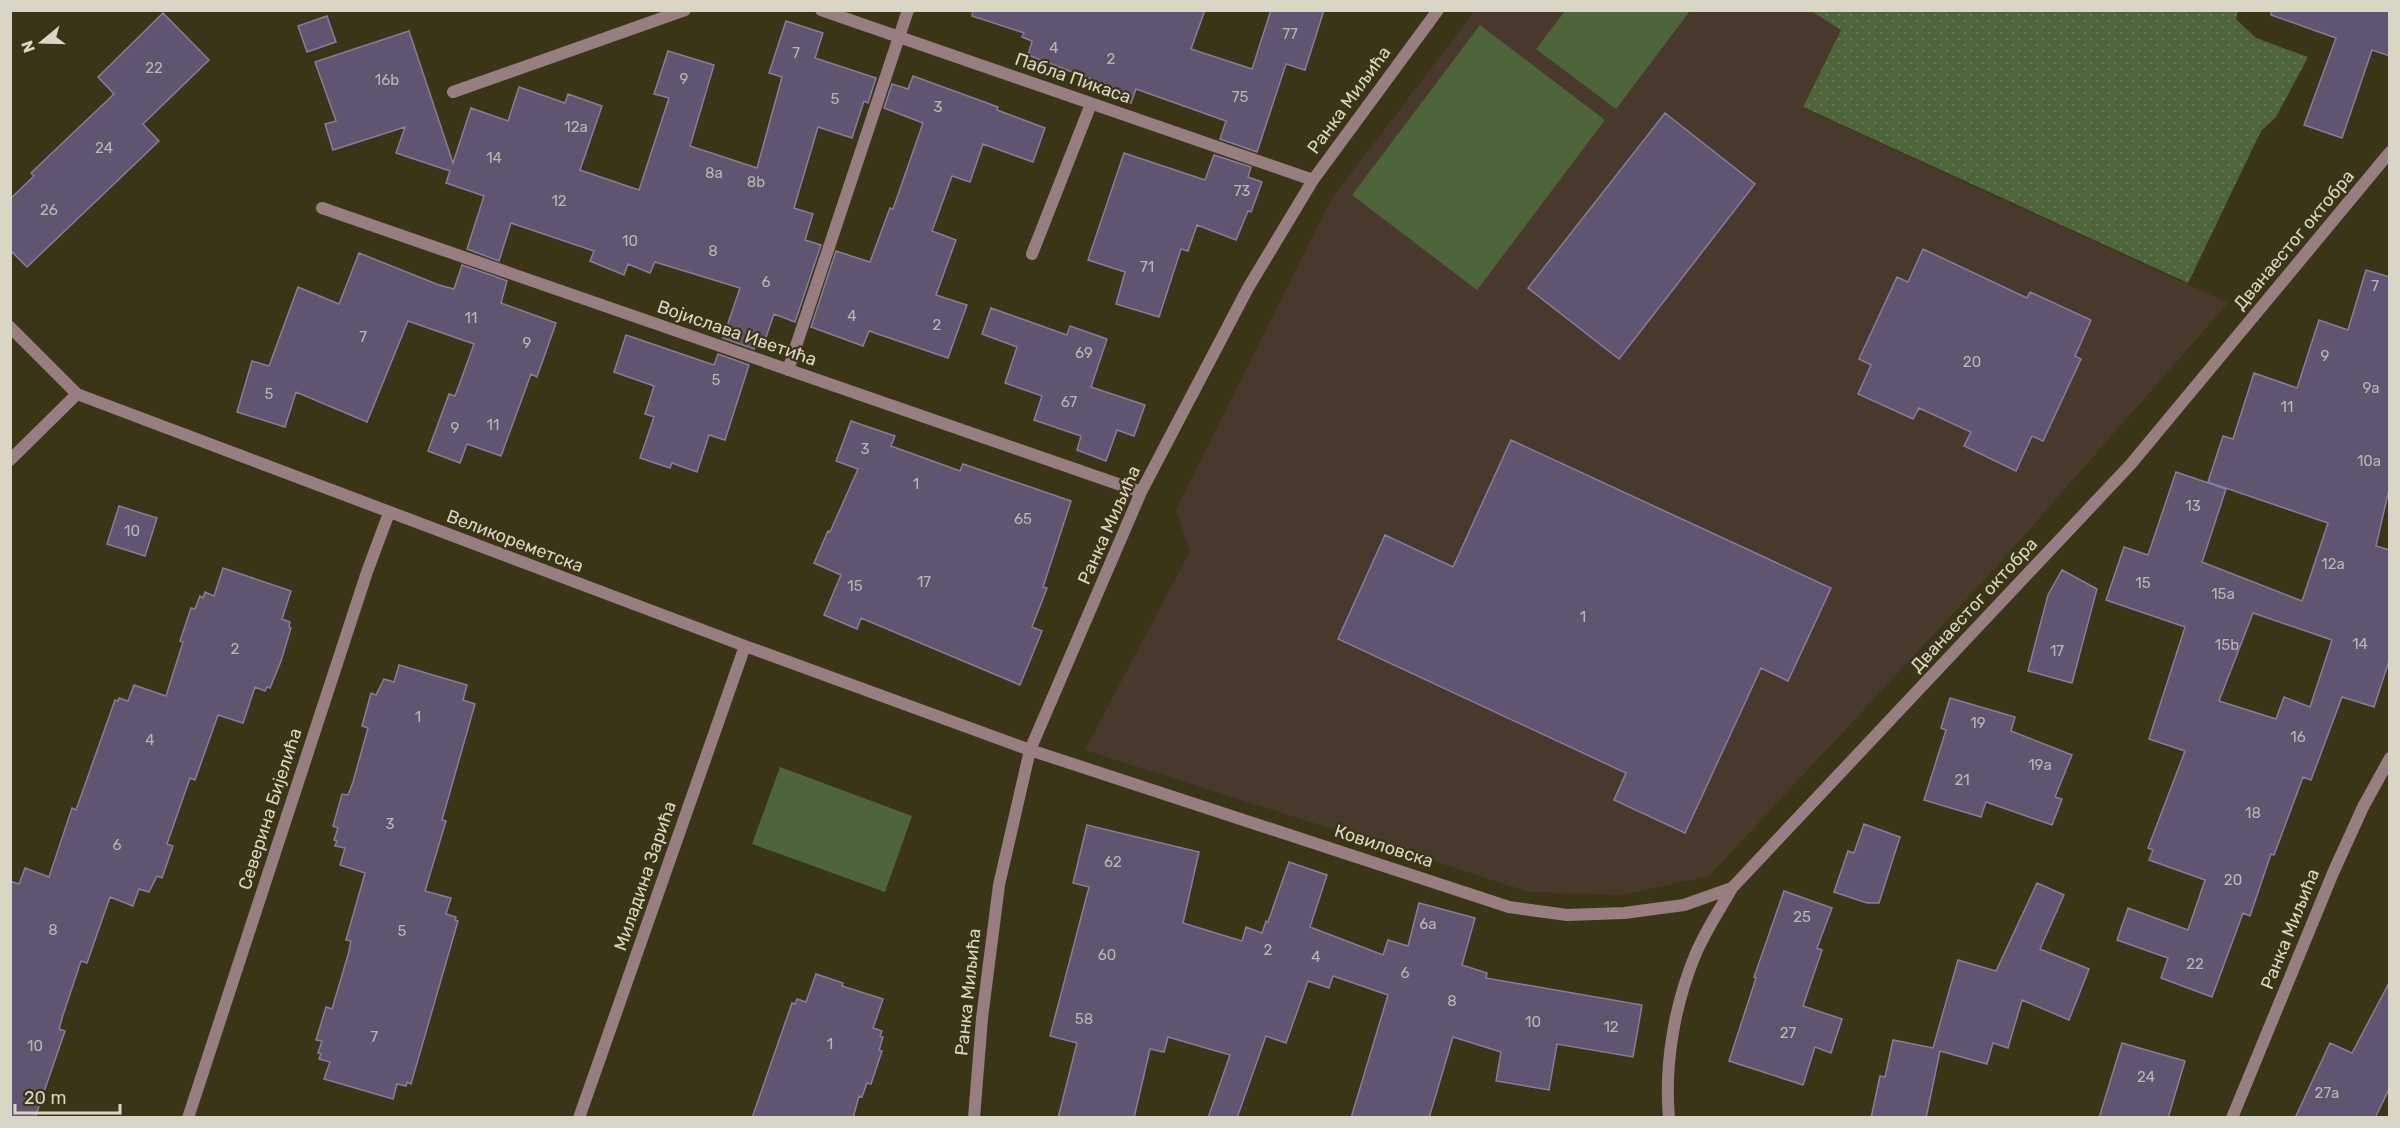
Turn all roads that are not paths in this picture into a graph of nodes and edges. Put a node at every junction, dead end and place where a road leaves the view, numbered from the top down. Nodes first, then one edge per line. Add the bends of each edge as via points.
1 (685, 10) edge
2 (821, 10) edge
3 (908, 10) edge
4 (1438, 10) edge
5 (899, 39) junction
6 (453, 92) dead end
7 (1091, 104) junction
8 (2390, 152) edge
9 (1313, 180) junction
10 (322, 208) dead end
11 (1032, 254) dead end
12 (10, 327) edge
13 (788, 370) junction
14 (76, 394) junction
15 (10, 460) edge
16 (1141, 492) junction
17 (389, 513) junction
18 (745, 646) junction
19 (1030, 750) junction
20 (2390, 758) edge
21 (1732, 888) junction
22 (188, 1118) edge
23 (579, 1118) edge
24 (974, 1118) edge
25 (1669, 1118) edge
26 (2232, 1118) edge

1 - 6 street
2 - 5 street, Пабла Пикаса
3 - 5 street
4 - 9 street, Ранка Миљића
5 - 7 street, Пабла Пикаса
5 - 13 street
7 - 9 street, Пабла Пикаса
7 - 11 street
8 - 21 street, Дванаестог октобра via 2131,464
9 - 16 street, Ранка Миљића via 1248,288
10 - 13 street, Војислава Иветића
12 - 14 street, Великореметска
13 - 16 street, Војислава Иветића
14 - 15 street
14 - 17 street, Великореметска
16 - 19 street, Ранка Миљића
17 - 18 street, Великореметска
17 - 22 street, Северина Бијелића
18 - 19 street, Великореметска
18 - 23 street, Миладина Зарића
19 - 21 street, Ковиловска via 1509,907 1567,915 1624,913 1684,905
19 - 24 street, Ранка Миљића via 999,885
20 - 26 street, Ранка Миљића via 2332,873
21 - 25 street, Дванаестог октобра via 1706,932 1686,982 1670,1057

